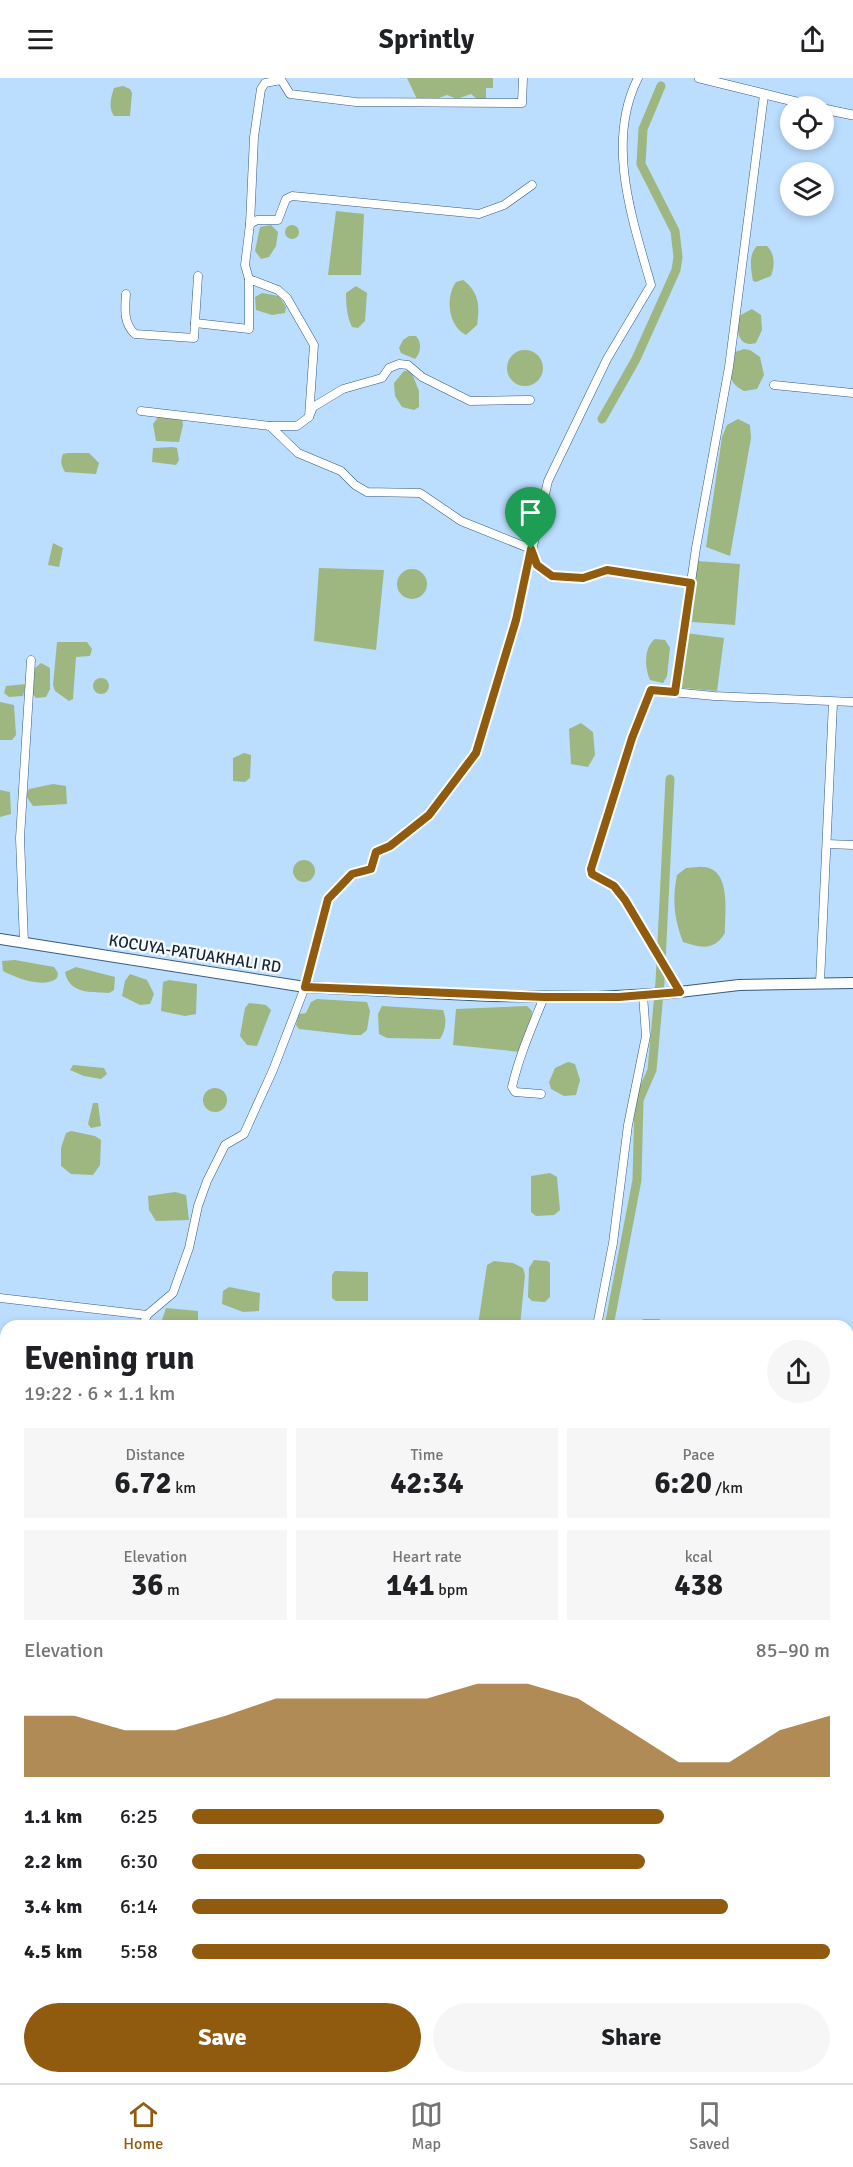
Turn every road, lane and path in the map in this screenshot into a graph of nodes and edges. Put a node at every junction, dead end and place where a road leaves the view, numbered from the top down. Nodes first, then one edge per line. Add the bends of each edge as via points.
1 (523, 78) edge
2 (638, 78) edge
3 (699, 78) edge
4 (280, 79) edge
5 (764, 95) junction
6 (780, 99) edge
7 (834, 111) edge
8 (853, 115) edge
9 (532, 185) dead end
10 (250, 224) junction
11 (198, 276) dead end
12 (249, 279) junction
13 (126, 294) dead end
14 (195, 323) junction
15 (774, 385) dead end
16 (853, 393) edge
17 (530, 400) dead end
18 (141, 411) dead end
19 (309, 417) junction
20 (270, 426) junction
21 (531, 549) junction
22 (691, 583) junction
23 (31, 660) dead end
24 (675, 692) junction
25 (853, 702) edge
26 (833, 703) junction
27 (827, 844) junction
28 (853, 845) edge
29 (0, 939) edge
30 (24, 943) junction
31 (820, 982) junction
32 (853, 983) edge
33 (305, 987) junction
34 (676, 992) junction
35 (643, 995) junction
36 (544, 997) junction
37 (541, 1095) dead end
38 (0, 1298) edge
39 (147, 1315) junction
40 (145, 1320) edge
41 (598, 1320) edge

1 - 4 street via 522,103 356,102 290,94
2 - 21 street via 624,134 626,194 651,285 607,359 548,481
3 - 5 street
4 - 10 street via 261,89 254,137
5 - 6 street
5 - 22 street via 729,367
7 - 8 street
9 - 10 street via 504,205 479,214 292,196 286,199 278,220
10 - 12 street via 245,265
11 - 14 street
12 - 14 street via 249,329
12 - 19 street via 278,290 287,298 314,345
13 - 14 street via 125,317 135,334 194,338
15 - 16 street
17 - 19 street via 470,401 422,377 408,365 399,364 382,378 356,384 313,407
18 - 20 street
19 - 20 street via 297,426
20 - 21 street via 298,453 341,471 367,492 420,493 461,520
21 - 22 street via 537,565 552,576 583,578 607,570
21 - 33 street via 516,620 476,753 429,815 390,846 376,852 371,869 352,874 328,899
22 - 24 street
23 - 30 street via 20,838
24 - 26 street
24 - 34 street via 651,690 591,869 592,874 614,886 625,900 666,967
25 - 26 street
26 - 27 street
27 - 28 street
27 - 31 street
29 - 30 main road, KOCUYA-PATUAKHALI RD
30 - 33 main road, KOCUYA-PATUAKHALI RD
31 - 32 main road, KOCUYA-PATUAKHALI RD
31 - 34 main road, KOCUYA-PATUAKHALI RD
33 - 36 main road, KOCUYA-PATUAKHALI RD
33 - 39 street via 244,1134 225,1145 207,1181 173,1293
34 - 35 main road, KOCUYA-PATUAKHALI RD
35 - 36 main road, KOCUYA-PATUAKHALI RD
35 - 41 street via 646,1036
36 - 37 street via 518,1059 512,1087 514,1092
38 - 39 street
39 - 40 street

